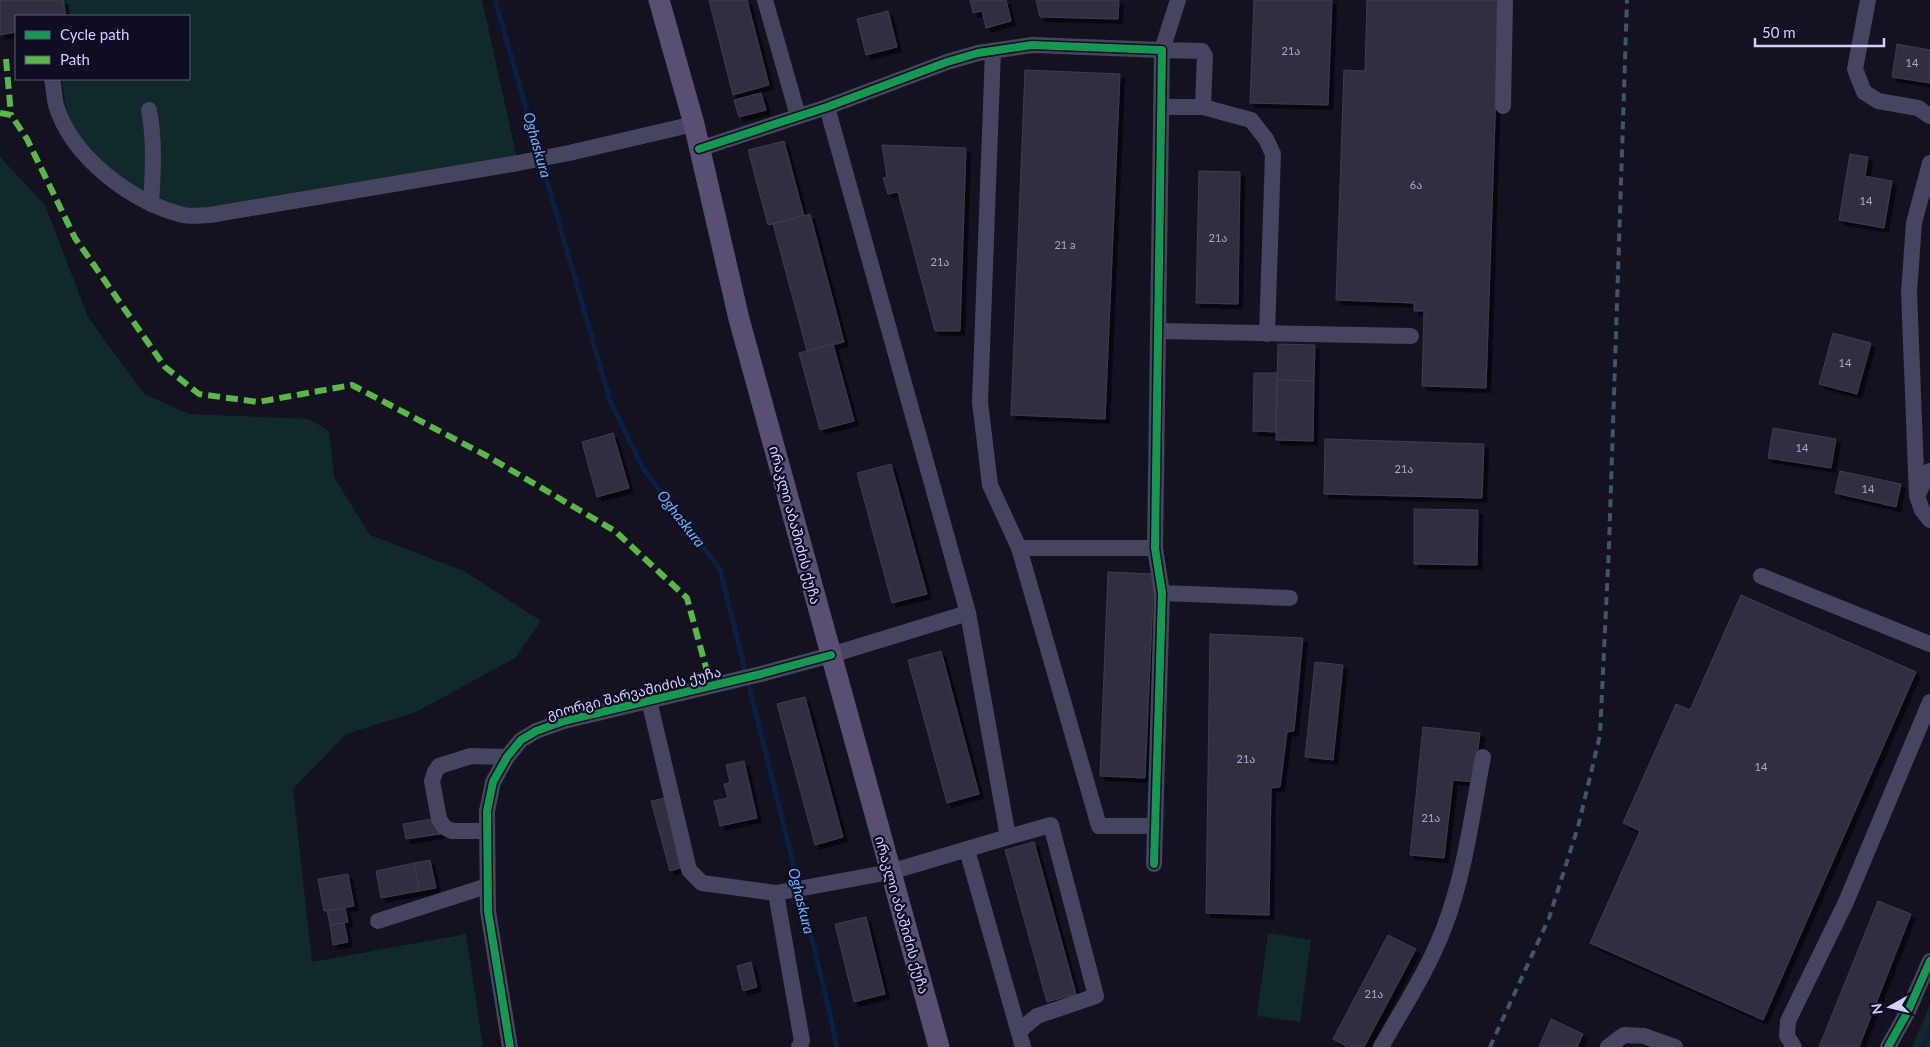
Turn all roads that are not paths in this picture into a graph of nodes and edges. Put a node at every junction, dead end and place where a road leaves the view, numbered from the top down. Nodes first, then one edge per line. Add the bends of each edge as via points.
1 (659, 0) edge
2 (765, 0) edge
3 (1178, 0) edge
4 (1505, 0) edge
5 (1868, 0) edge
6 (1162, 50) junction
7 (993, 51) junction
8 (52, 80) edge
9 (1503, 106) dead end
10 (827, 107) junction
11 (1161, 107) junction
12 (1204, 107) junction
13 (149, 110) dead end
14 (798, 116) junction
15 (1930, 116) edge
16 (694, 124) junction
17 (699, 149) junction
18 (1930, 163) edge
19 (151, 204) junction
20 (1922, 225) edge
21 (1158, 331) junction
22 (1267, 334) junction
23 (1411, 336) dead end
24 (1930, 471) edge
25 (1917, 496) junction
26 (1930, 520) edge
27 (1019, 548) junction
28 (1155, 548) junction
29 (1761, 576) dead end
30 (1162, 594) junction
31 (1290, 598) dead end
32 (968, 613) junction
33 (1930, 644) edge
34 (831, 655) junction
35 (649, 700) junction
36 (1930, 702) edge
37 (507, 757) junction
38 (1483, 757) dead end
39 (1155, 826) junction
40 (487, 831) junction
41 (1008, 838) junction
42 (967, 850) junction
43 (1154, 864) dead end
44 (890, 872) junction
45 (488, 886) junction
46 (776, 893) junction
47 (378, 921) dead end
48 (1930, 961) edge
49 (1019, 1031) junction
50 (510, 1047) edge
51 (799, 1047) edge
52 (939, 1047) edge
53 (1023, 1047) edge
54 (1381, 1047) edge
55 (1608, 1047) edge
56 (1675, 1047) edge
57 (1794, 1047) edge
58 (1888, 1047) edge

1 - 16 main road, ირაკლი აბაშიძის ქუჩა
2 - 14 street
3 - 6 street
4 - 9 street
5 - 15 street via 1854,69 1864,92 1878,101 1918,108
6 - 7 street via 1032,45
6 - 11 street
6 - 12 street via 1202,51 1205,56
7 - 10 street via 947,62
7 - 27 street via 980,402 990,485
8 - 19 street via 56,105 80,147 100,170
10 - 14 street
10 - 32 street
11 - 12 street
11 - 21 street
12 - 22 street via 1251,120 1273,154
13 - 19 street via 154,163
14 - 17 street
16 - 17 main road, ირაკლი აბაშიძის ქუჩა
16 - 19 street via 518,163 210,215 184,216
17 - 34 main road, ირაკლი აბაშიძის ქუჩა via 739,319
18 - 20 street
20 - 25 street via 1909,292
21 - 22 street
21 - 28 street
22 - 23 street
24 - 25 street
25 - 26 street
27 - 28 street
27 - 39 street via 1099,826
28 - 30 street
29 - 33 street
30 - 31 street
30 - 39 street
32 - 34 street, გიორგი შარვაშიძის ქუჩა
32 - 41 street
34 - 35 street, გიორგი შარვაშიძის ქუჩა
34 - 44 main road, ირაკლი აბაშიძის ქუჩა
35 - 37 street, გიორგი შარვაშიძის ქუჩა via 536,731 521,740
35 - 46 street via 689,870 702,883
36 - 57 street via 1846,902 1788,1021 1787,1036
37 - 40 street, გიორგი შარვაშიძის ქუჩა via 493,782
37 - 40 street via 471,756 439,766 432,781 439,819 444,827 452,831
38 - 54 street via 1458,887 1444,930
39 - 43 street
40 - 45 street, გიორგი შარვაშიძის ქუჩა
41 - 42 street
41 - 49 street via 1051,826 1096,996 1037,1016
42 - 44 street
42 - 49 street
44 - 46 street
44 - 52 main road, ირაკლი აბაშიძის ქუჩა
45 - 47 street
45 - 50 street, გიორგი შარვაშიძის ქუჩა via 488,912
46 - 51 street via 802,1041
48 - 58 street
49 - 53 street
55 - 56 street via 1624,1034 1644,1036

